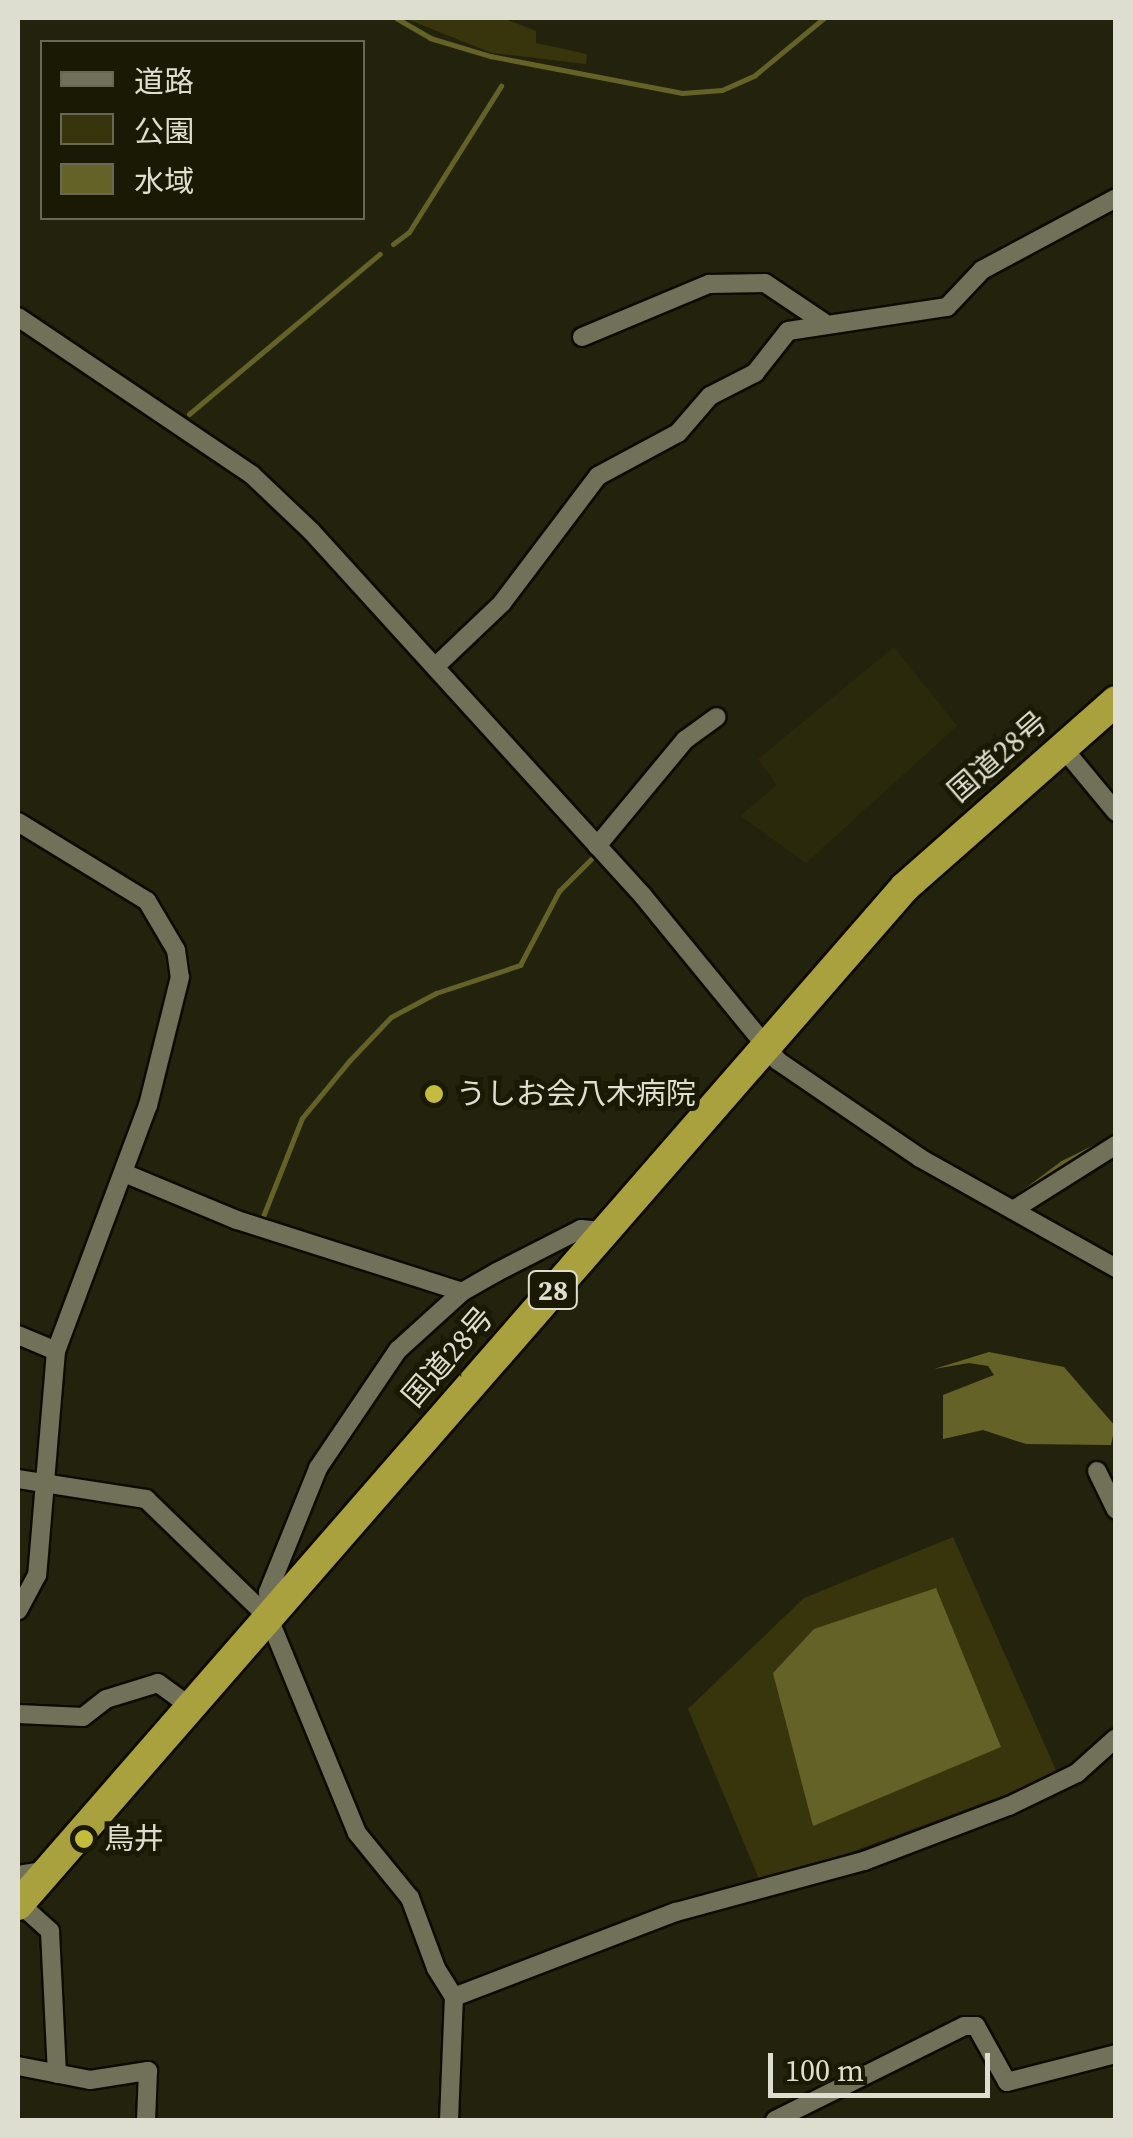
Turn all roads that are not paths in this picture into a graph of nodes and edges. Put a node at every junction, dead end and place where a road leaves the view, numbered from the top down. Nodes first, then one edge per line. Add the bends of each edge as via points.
1 (1116, 198) edge
2 (18, 317) edge
3 (822, 322) junction
4 (582, 337) dead end
5 (437, 665) junction
6 (1116, 700) edge
7 (717, 717) dead end
8 (1063, 748) junction
9 (1116, 812) edge
10 (18, 822) edge
11 (597, 846) junction
12 (767, 1043) junction
13 (1116, 1146) edge
14 (124, 1172) junction
15 (1012, 1210) junction
16 (605, 1231) junction
17 (1116, 1268) edge
18 (462, 1292) junction
19 (18, 1335) edge
20 (56, 1351) junction
21 (1097, 1471) dead end
22 (18, 1479) edge
23 (48, 1482) junction
24 (1116, 1510) edge
25 (18, 1610) edge
26 (269, 1618) junction
27 (190, 1706) junction
28 (18, 1714) edge
29 (1116, 1738) edge
30 (25, 1888) edge
31 (454, 1997) junction
32 (1116, 2054) edge
33 (18, 2066) edge
34 (57, 2074) junction
35 (146, 2120) edge
36 (450, 2120) edge
37 (775, 2120) edge

1 - 3 street via 982,270 947,307 894,320
2 - 5 street via 252,475
3 - 4 street via 766,284 709,284
3 - 5 street via 788,331 755,372 710,396 678,432 598,476 502,603
5 - 11 street
6 - 8 highway, 国道28号 / 28
7 - 11 street via 685,740
8 - 9 street
8 - 12 highway, 国道28号 / 28 via 905,887
10 - 14 street via 147,900 176,950 174,1022
11 - 12 street
12 - 15 street via 778,1061 817,1089
12 - 16 highway, 国道28号 / 28
13 - 15 street
14 - 18 street via 237,1220
14 - 20 street
15 - 17 street
16 - 18 street via 580,1229
16 - 26 highway, 国道28号 / 28
18 - 26 street via 398,1350 318,1468 268,1592
19 - 20 street
20 - 23 street
21 - 24 street
22 - 23 street
23 - 25 street via 37,1575
23 - 26 street via 146,1499
26 - 27 highway, 国道28号 / 28
26 - 31 street via 357,1833 410,1898
27 - 28 street via 158,1683 106,1699 83,1717
27 - 30 highway, 国道28号 / 28
29 - 31 street via 1077,1773 1009,1806 864,1861 676,1912
30 - 34 street via 50,1931
31 - 36 street
32 - 37 street via 1007,2082 976,2026 964,2026
33 - 34 street
34 - 35 street via 90,2080 148,2071

